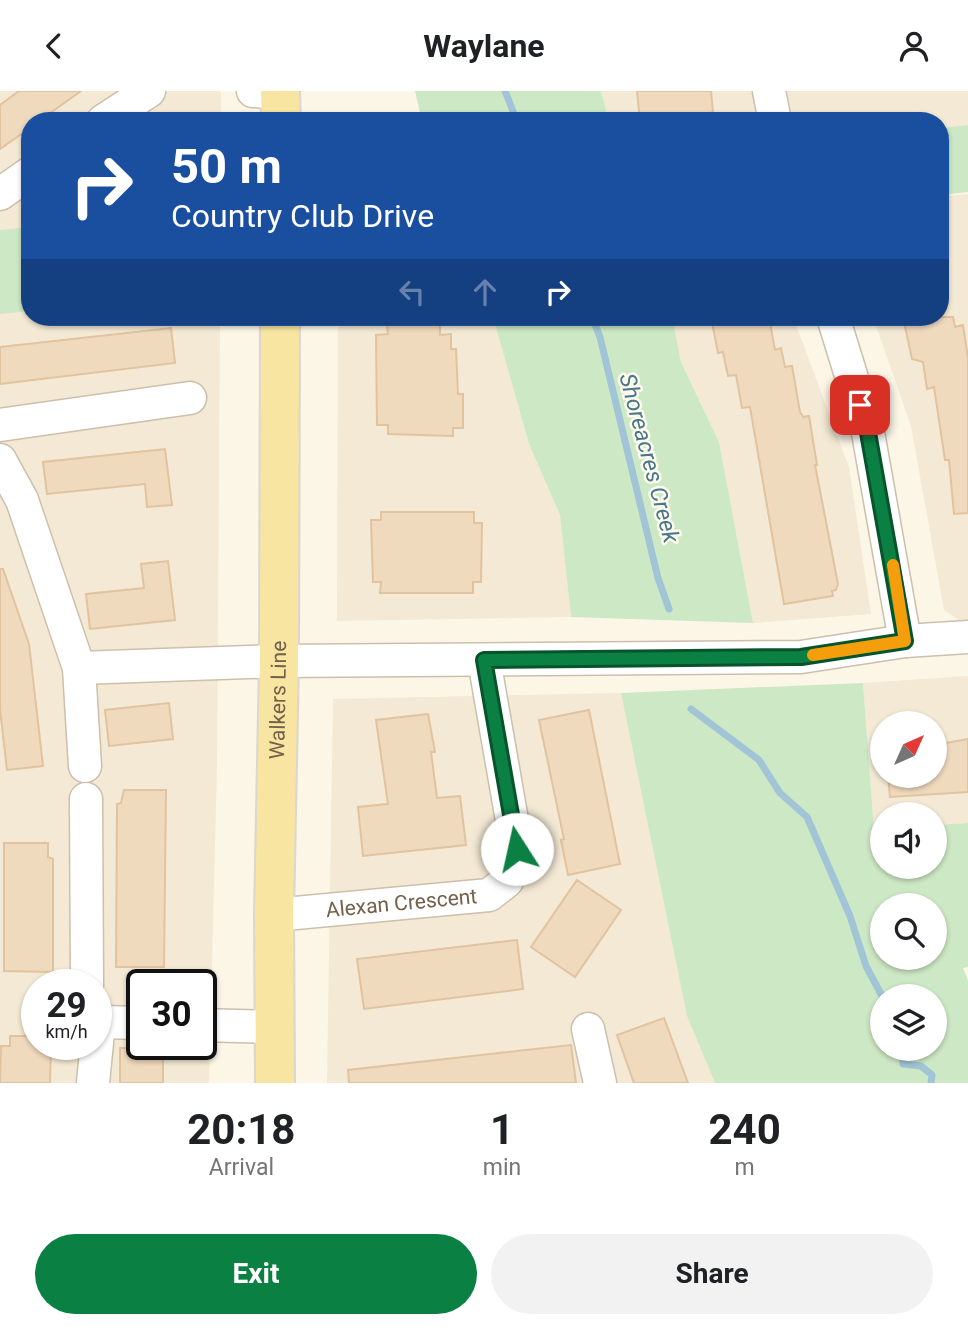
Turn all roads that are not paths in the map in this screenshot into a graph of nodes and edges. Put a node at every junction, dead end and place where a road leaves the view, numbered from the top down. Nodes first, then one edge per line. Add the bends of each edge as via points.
1 (149, 91) edge
2 (768, 91) edge
3 (117, 112) edge
4 (773, 112) edge
5 (21, 179) edge
6 (0, 194) edge
7 (280, 326) edge
8 (835, 326) edge
9 (190, 398) dead end
10 (0, 425) edge
11 (0, 460) edge
12 (968, 637) edge
13 (905, 641) junction
14 (484, 660) junction
15 (279, 661) junction
16 (79, 668) junction
17 (85, 766) dead end
18 (86, 799) dead end
19 (274, 915) junction
20 (87, 969) edge
21 (217, 1025) edge
22 (275, 1027) junction
23 (588, 1029) dead end
24 (95, 1060) edge
25 (93, 1083) edge
26 (275, 1083) edge
27 (600, 1083) edge

1 - 3 street
2 - 4 street
5 - 6 street
7 - 15 main road, Walkers Line
8 - 13 street via 867,427
9 - 10 street
11 - 16 street via 22,500
12 - 13 street
13 - 14 street via 801,657
14 - 15 street
14 - 19 street, Alexan Crescent via 517,849 507,881 489,895
15 - 16 street
15 - 19 main road, Walkers Line
16 - 17 street
18 - 20 street
19 - 22 main road, Walkers Line
21 - 22 street
22 - 26 main road, Walkers Line
23 - 27 street
24 - 25 street

